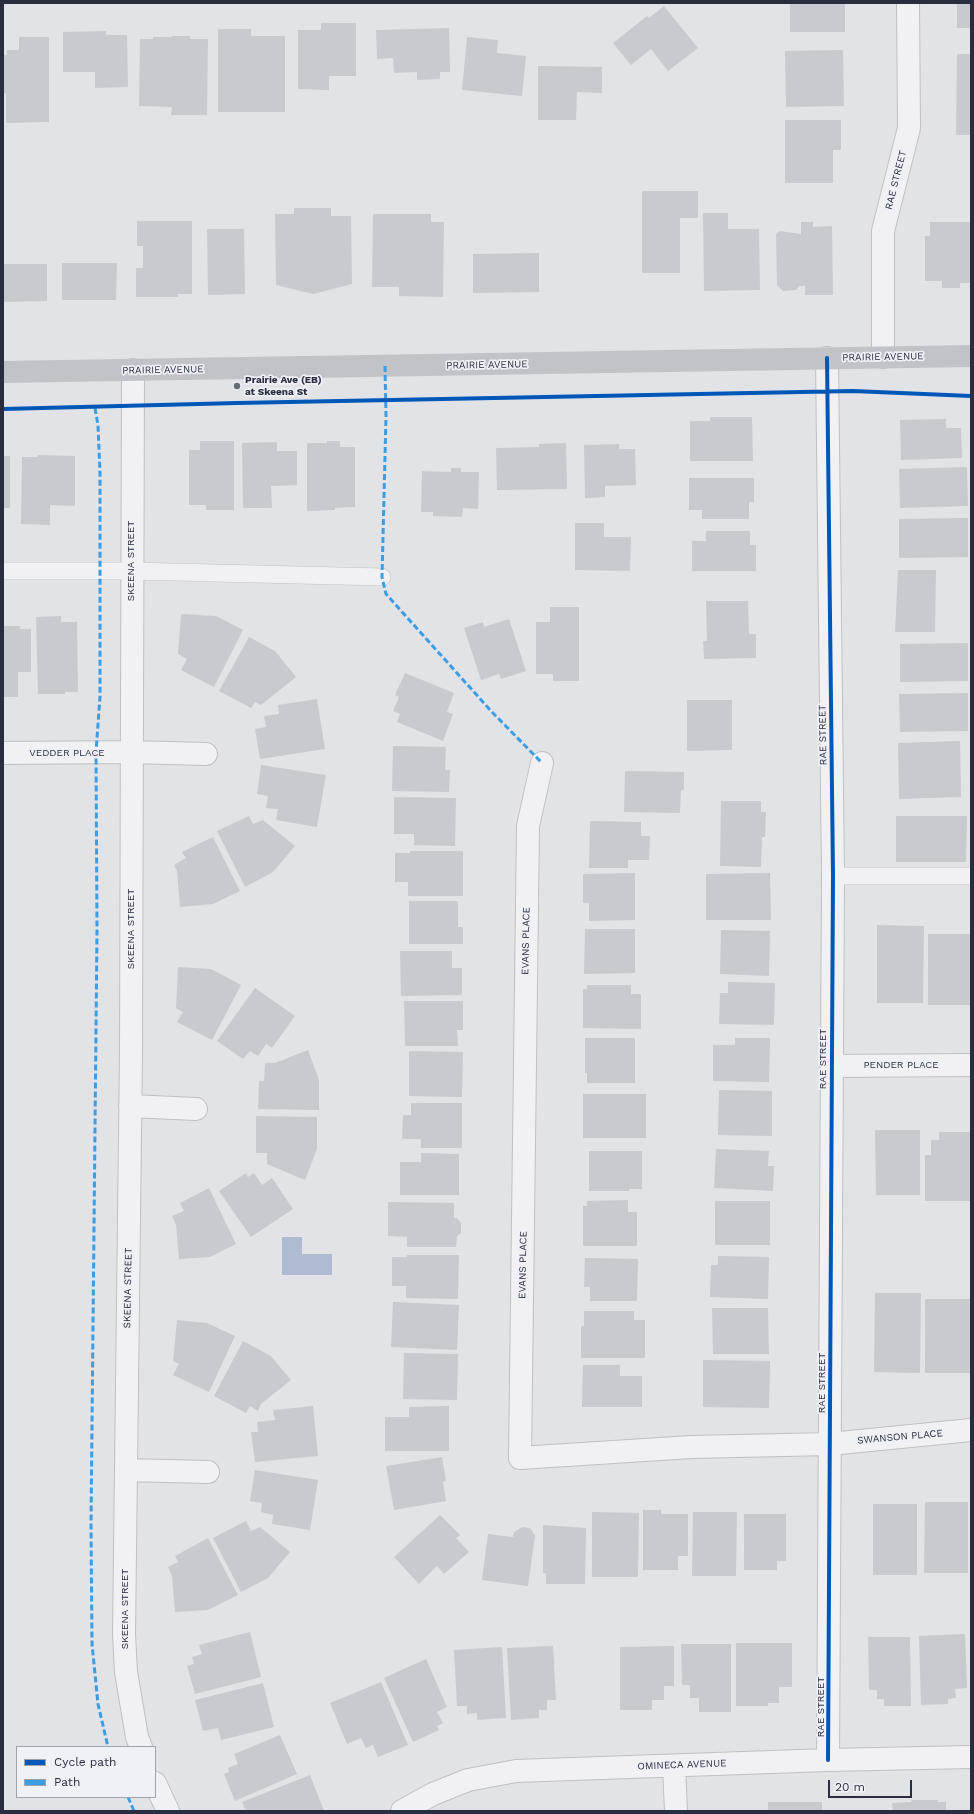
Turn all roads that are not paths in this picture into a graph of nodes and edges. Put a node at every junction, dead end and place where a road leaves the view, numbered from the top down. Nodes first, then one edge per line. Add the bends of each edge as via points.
1 (908, 3) edge
2 (971, 356) edge
3 (883, 357) junction
4 (827, 358) junction
5 (133, 370) junction
6 (3, 372) edge
7 (3, 571) edge
8 (131, 571) junction
9 (382, 577) dead end
10 (131, 752) junction
11 (3, 753) edge
12 (206, 754) dead end
13 (542, 763) dead end
14 (833, 876) junction
15 (971, 876) edge
16 (971, 1065) edge
17 (831, 1066) junction
18 (130, 1106) junction
19 (196, 1109) dead end
20 (971, 1430) edge
21 (830, 1444) junction
22 (126, 1470) junction
23 (208, 1472) dead end
24 (141, 1746) edge
25 (971, 1757) edge
26 (828, 1760) junction
27 (674, 1766) junction
28 (156, 1785) edge
29 (168, 1811) edge
30 (402, 1811) edge
31 (676, 1811) edge

1 - 3 street, RAE STREET via 909,128 884,231
2 - 3 main road, PRAIRIE AVENUE
3 - 4 main road, PRAIRIE AVENUE
4 - 5 main road, PRAIRIE AVENUE
4 - 14 street, RAE STREET
5 - 6 main road, PRAIRIE AVENUE
5 - 8 street, SKEENA STREET
7 - 8 lane
8 - 9 lane
8 - 10 street, SKEENA STREET
10 - 11 street, VEDDER PLACE
10 - 12 street
10 - 18 street, SKEENA STREET
13 - 21 street, EVANS PLACE via 528,826 520,1458 690,1447
14 - 15 lane
14 - 17 street, RAE STREET
16 - 17 street, PENDER PLACE
17 - 21 street, RAE STREET
18 - 19 street
18 - 22 street, SKEENA STREET
20 - 21 street, SWANSON PLACE
21 - 26 street, RAE STREET
22 - 23 street
22 - 24 street, SKEENA STREET via 126,1672
25 - 26 street, OMINECA AVENUE
26 - 27 street, OMINECA AVENUE
27 - 30 street, OMINECA AVENUE via 516,1771 468,1780 433,1794
27 - 31 street
28 - 29 street

